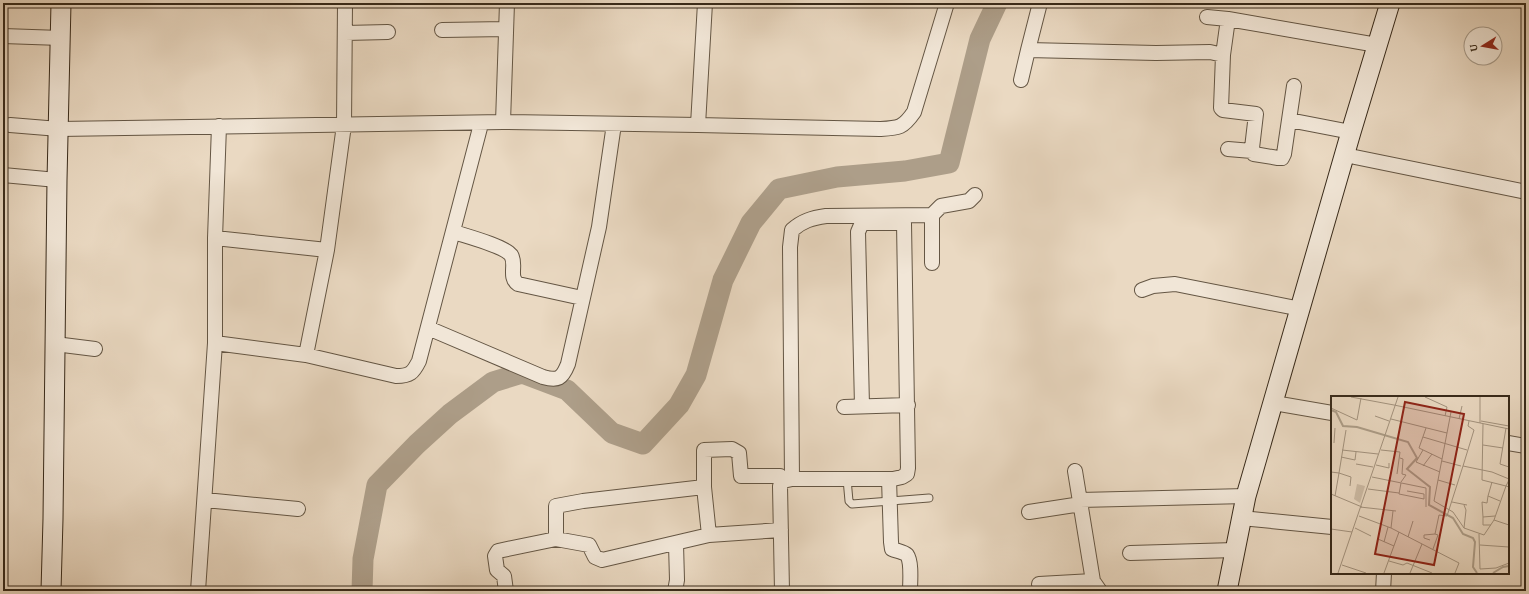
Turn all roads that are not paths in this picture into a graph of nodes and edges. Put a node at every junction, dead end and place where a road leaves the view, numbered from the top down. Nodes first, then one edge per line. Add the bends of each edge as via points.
1 (61, 3) edge
2 (345, 3) edge
3 (507, 3) edge
4 (705, 3) edge
5 (947, 3) edge
6 (1040, 3) edge
7 (1390, 3) edge
8 (1207, 17) dead end
9 (1228, 19) junction
10 (506, 29) junction
11 (442, 30) dead end
12 (388, 32) dead end
13 (344, 33) junction
14 (3, 36) edge
15 (61, 38) junction
16 (1378, 45) junction
17 (1028, 50) junction
18 (1223, 55) junction
19 (1021, 80) dead end
20 (1294, 86) dead end
21 (1289, 120) junction
22 (503, 122) junction
23 (481, 124) junction
24 (614, 124) junction
25 (10, 125) dead end
26 (698, 125) junction
27 (219, 126) junction
28 (344, 126) junction
29 (59, 129) junction
30 (1351, 132) junction
31 (1228, 149) dead end
32 (1252, 151) junction
33 (1345, 155) junction
34 (3, 175) edge
35 (57, 180) junction
36 (1526, 192) edge
37 (975, 195) dead end
38 (932, 215) junction
39 (904, 219) junction
40 (454, 232) junction
41 (215, 238) junction
42 (327, 250) junction
43 (932, 263) dead end
44 (1142, 290) dead end
45 (582, 298) junction
46 (1301, 308) junction
47 (428, 328) junction
48 (215, 343) junction
49 (54, 344) junction
50 (95, 349) dead end
51 (306, 355) junction
52 (1274, 403) junction
53 (908, 405) junction
54 (862, 406) junction
55 (844, 407) dead end
56 (1331, 413) edge
57 (1509, 443) edge
58 (1526, 446) edge
59 (1075, 471) dead end
60 (848, 479) junction
61 (889, 479) junction
62 (787, 480) junction
63 (704, 487) junction
64 (1246, 496) junction
65 (929, 498) dead end
66 (205, 500) junction
67 (890, 502) junction
68 (1081, 502) junction
69 (298, 509) dead end
70 (1029, 512) dead end
71 (1242, 518) junction
72 (1331, 527) edge
73 (781, 530) junction
74 (709, 535) junction
75 (556, 539) junction
76 (676, 544) junction
77 (1235, 550) junction
78 (1130, 553) dead end
79 (1384, 574) edge
80 (1039, 584) dead end
81 (1096, 586) edge
82 (51, 591) edge
83 (198, 591) edge
84 (506, 591) edge
85 (675, 591) edge
86 (782, 591) edge
87 (910, 591) edge
88 (1227, 591) edge
89 (1383, 591) edge

1 - 15 street
2 - 13 street
3 - 10 street
4 - 26 street
5 - 26 street via 914,112 906,123 880,130
6 - 17 street
7 - 16 street
8 - 9 street
9 - 16 street
9 - 18 street
10 - 11 street
10 - 22 street
12 - 13 street
13 - 28 street
14 - 15 street
15 - 29 street
16 - 30 street
17 - 18 street via 1210,52
17 - 19 street
18 - 32 street via 1221,108 1256,114
20 - 21 street
21 - 30 street
21 - 32 street via 1282,158 1254,154
22 - 23 street
22 - 24 street
23 - 28 street
23 - 40 street
24 - 26 street
24 - 45 street via 599,226
25 - 29 street
27 - 28 street
27 - 29 street
27 - 41 street
28 - 42 street
29 - 35 street
30 - 33 street
31 - 32 street
33 - 36 street
33 - 46 street
34 - 35 street
35 - 49 street
37 - 38 street via 969,200 941,206
38 - 39 street
38 - 43 street
39 - 53 street
39 - 54 street via 864,223 858,232
39 - 62 street via 826,216 812,218 792,230
40 - 45 street via 501,248 510,254 513,258 513,277 518,284
40 - 47 street
41 - 42 street
41 - 48 street
42 - 51 street
44 - 46 street via 1175,284
45 - 47 street via 568,364 564,374 558,378 543,377
46 - 52 street
47 - 51 street via 419,361 414,371 406,376 396,376
48 - 51 street
48 - 66 street
49 - 50 street
49 - 82 street
52 - 56 street
52 - 64 street
53 - 54 street
53 - 61 street via 907,474
54 - 55 street
57 - 58 street
59 - 68 street
60 - 61 street
60 - 62 street
60 - 67 lane via 850,504
61 - 67 street
62 - 63 street via 780,476 741,476 740,453 732,449 718,448 704,450
62 - 73 street via 780,486
63 - 74 street
63 - 75 street via 556,506
64 - 68 street
64 - 71 street
65 - 67 lane
66 - 69 street
66 - 83 street
67 - 87 street via 892,549 908,557
68 - 70 street
68 - 81 street
71 - 72 street
71 - 77 street
73 - 74 street
73 - 86 street
74 - 76 street
75 - 76 street via 589,545 595,557 602,560
75 - 84 street via 498,551 495,556 497,570 504,576
76 - 85 street
77 - 78 street
77 - 88 street
79 - 89 street
80 - 81 street

